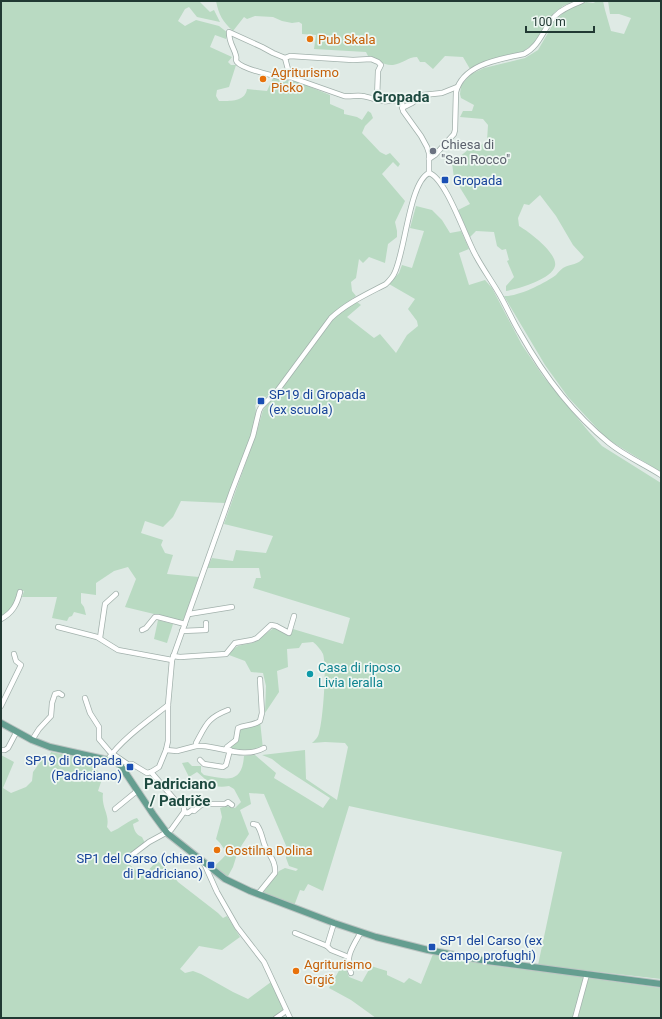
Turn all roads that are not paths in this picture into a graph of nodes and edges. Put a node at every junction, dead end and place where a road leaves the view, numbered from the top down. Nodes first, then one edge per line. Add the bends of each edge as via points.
1 (582, 1) edge
2 (285, 58) junction
3 (290, 77) junction
4 (457, 87) junction
5 (377, 99) junction
6 (402, 108) junction
7 (429, 159) junction
8 (429, 173) junction
9 (661, 475) edge
10 (20, 592) dead end
11 (116, 594) dead end
12 (232, 607) dead end
13 (188, 614) junction
14 (294, 616) dead end
15 (1, 619) edge
16 (206, 622) dead end
17 (185, 624) junction
18 (58, 627) dead end
19 (142, 630) dead end
20 (182, 631) junction
21 (100, 638) junction
22 (14, 654) dead end
23 (172, 658) junction
24 (260, 679) dead end
25 (62, 695) dead end
26 (85, 698) dead end
27 (168, 704) junction
28 (1, 706) edge
29 (228, 710) dead end
30 (1, 722) edge
31 (17, 731) junction
32 (32, 740) junction
33 (196, 746) junction
34 (264, 748) dead end
35 (1, 750) edge
36 (166, 750) junction
37 (228, 750) junction
38 (112, 754) junction
39 (108, 759) junction
40 (200, 760) dead end
41 (129, 765) junction
42 (123, 769) junction
43 (151, 772) junction
44 (137, 790) junction
45 (232, 805) dead end
46 (115, 809) dead end
47 (184, 812) junction
48 (253, 824) dead end
49 (167, 833) junction
50 (128, 858) dead end
51 (204, 863) junction
52 (258, 894) junction
53 (334, 924) junction
54 (361, 932) junction
55 (295, 933) dead end
56 (327, 946) junction
57 (346, 956) dead end
58 (351, 974) dead end
59 (586, 974) junction
60 (661, 984) edge
61 (286, 1011) junction
62 (276, 1018) edge
63 (290, 1018) edge
64 (576, 1018) edge

1 - 4 street via 554,16 535,47 524,54 477,68
2 - 3 street
2 - 3 street via 229,32 230,43 237,62 241,65 283,78
2 - 5 street via 290,56 370,59 378,62 381,65 378,71
3 - 5 street via 330,93
4 - 6 street via 442,93 423,95
4 - 7 street via 455,130 451,138
5 - 6 street via 399,100 402,102
6 - 7 street via 423,140
7 - 8 street
8 - 9 street via 445,191 476,257 548,378 568,402 620,452
8 - 13 street via 418,188 396,268 390,280 331,318 277,391 261,407 253,436
10 - 15 street via 13,610
11 - 21 street via 105,604
12 - 13 street
13 - 17 street
14 - 23 street via 289,633 271,626 257,638 235,643 226,654
16 - 20 street via 206,630
17 - 19 street via 158,616
17 - 20 street
18 - 21 street
20 - 23 street
21 - 23 street via 118,650
22 - 28 street via 16,661 21,665
23 - 27 street
24 - 37 street via 260,721 252,726 240,726 236,740 227,747
25 - 32 street via 55,694 51,716 38,729
26 - 38 street via 90,713 99,727 99,739
27 - 36 street
27 - 38 street via 142,724
29 - 33 street via 208,722
30 - 31 main road
31 - 32 main road
31 - 35 street via 8,748
32 - 39 main road via 56,749
33 - 36 street via 178,751
33 - 37 street
34 - 37 street via 258,752 243,753
36 - 43 street via 160,767
37 - 40 street via 226,765 223,767 204,764
38 - 39 street
38 - 41 street
39 - 42 main road via 117,762
41 - 42 street
41 - 43 street via 143,772
42 - 44 main road
43 - 47 street via 175,800 180,801
44 - 46 street
44 - 49 main road
45 - 47 street via 228,802 204,804 194,811
47 - 49 street
48 - 52 street via 257,825 261,833 275,870
49 - 50 street
49 - 51 main road
51 - 52 main road via 229,882
51 - 61 street via 236,927 262,960
52 - 53 main road
53 - 54 main road
53 - 56 street
54 - 58 street via 349,957 348,966
54 - 59 main road via 451,955
55 - 56 street
56 - 57 street
59 - 60 main road
59 - 64 street
61 - 62 street
61 - 63 street

